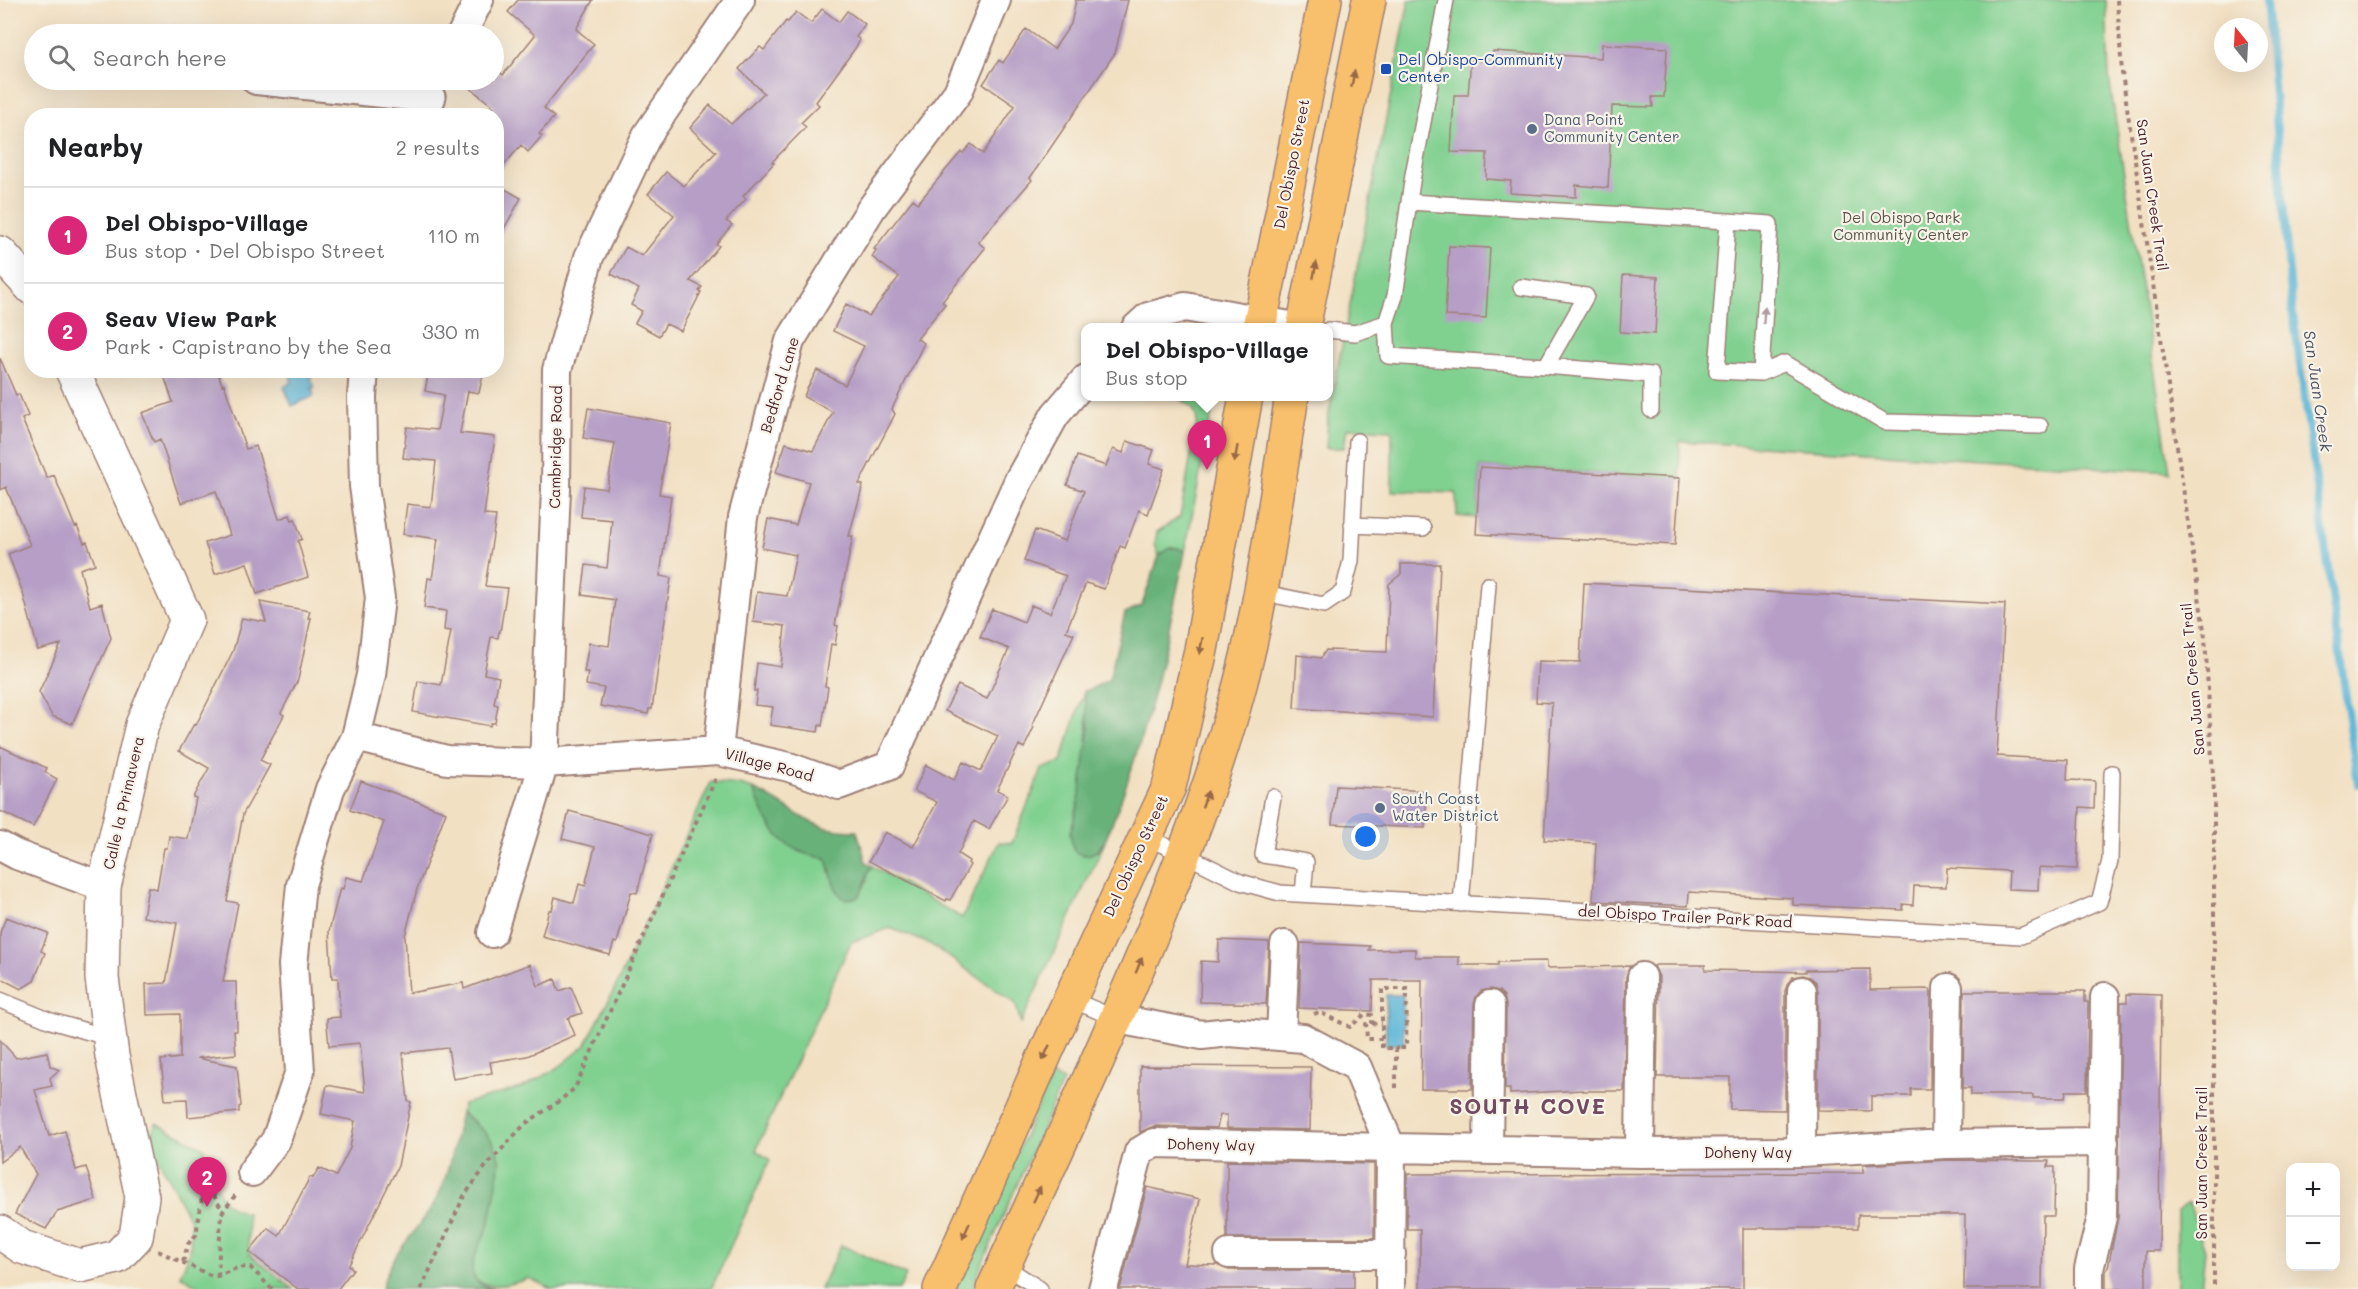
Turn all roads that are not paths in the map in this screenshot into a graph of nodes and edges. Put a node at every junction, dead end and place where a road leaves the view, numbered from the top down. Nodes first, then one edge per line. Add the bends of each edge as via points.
1 (479, 0) edge
2 (740, 0) edge
3 (996, 0) edge
4 (1325, 0) edge
5 (1369, 0) edge
6 (1446, 0) edge
7 (467, 24) edge
8 (353, 90) edge
9 (431, 98) edge
10 (1409, 202) junction
11 (1728, 221) junction
12 (0, 253) edge
13 (24, 279) edge
14 (1521, 287) dead end
15 (1141, 323) edge
16 (1256, 323) edge
17 (1260, 323) edge
18 (1303, 323) edge
19 (1386, 323) junction
20 (1333, 330) edge
21 (1546, 366) junction
22 (1761, 373) junction
23 (76, 378) edge
24 (363, 378) edge
25 (1081, 385) edge
26 (1245, 401) edge
27 (1291, 401) edge
28 (1651, 410) dead end
29 (2040, 426) dead end
30 (1357, 441) dead end
31 (1352, 525) junction
32 (1423, 528) dead end
33 (1488, 585) dead end
34 (1259, 592) junction
35 (356, 737) junction
36 (722, 752) junction
37 (544, 763) junction
38 (2112, 773) dead end
39 (1273, 797) dead end
40 (1145, 837) junction
41 (0, 846) edge
42 (1184, 854) junction
43 (104, 887) junction
44 (1303, 894) junction
45 (1461, 904) junction
46 (492, 933) dead end
47 (1285, 945) dead end
48 (1642, 977) dead end
49 (1948, 988) dead end
50 (1802, 991) dead end
51 (2104, 997) dead end
52 (1070, 999) junction
53 (0, 1000) edge
54 (1490, 1005) dead end
55 (1117, 1019) junction
56 (1281, 1036) junction
57 (110, 1038) junction
58 (2104, 1142) junction
59 (1946, 1144) junction
60 (1391, 1148) junction
61 (1488, 1150) junction
62 (1801, 1152) junction
63 (1640, 1153) junction
64 (252, 1172) road end
65 (0, 1232) edge
66 (1229, 1254) dead end
67 (1390, 1254) junction
68 (998, 1277) edge
69 (940, 1289) edge
70 (1040, 1289) edge
71 (1103, 1289) edge
72 (1390, 1289) edge
73 (2088, 1289) edge

1 - 7 street
2 - 37 street, Cambridge Road via 647,135 589,257 557,370
3 - 36 street, Bedford Lane via 958,92 871,209 790,341 743,517
4 - 17 main road, Del Obispo Street
18 -> 5 main road
6 - 10 lane
8 - 9 street
10 - 11 lane
10 - 19 lane via 1395,296
22 -> 11 lane via 1770,224
11 - 22 lane via 1717,371
12 - 13 street
14 - 21 lane via 1586,296
15 - 16 street via 1148,317 1185,307
19 - 20 lane via 1355,333
19 - 21 lane via 1388,356
21 - 28 lane via 1651,375
22 - 29 lane via 1785,363 1885,422
23 - 43 street, Calle la Primavera via 187,620 142,725
24 - 35 street via 364,486 380,598 371,675
25 - 36 street, Village Road via 1055,415 1019,480 889,766 839,785 789,767
26 -> 40 main road, Del Obispo Street via 1193,689 1169,787
27 - 34 main road
30 - 31 lane
31 - 32 lane
31 - 34 lane via 1351,561 1343,592 1324,604
33 - 45 lane
42 -> 34 main road via 1234,705
35 - 37 street, Village Road via 447,760
35 - 64 street via 330,789 301,885 293,965 300,1071 276,1140
36 - 37 street, Village Road
37 - 46 street, Cambridge Road
38 - 45 lane, del Obispo Trailer Park Road via 2110,861 2099,902 2021,936
39 - 44 lane via 1263,855 1306,862
40 - 42 lane, del Obispo Trailer Park Road
40 - 52 main road, Del Obispo Street
41 - 43 street
42 - 44 lane, del Obispo Trailer Park Road via 1240,882 1280,893
55 -> 42 main road
43 - 57 street, Calle la Primavera via 102,978
44 - 45 lane, del Obispo Trailer Park Road
47 - 56 street
48 - 63 street
49 - 59 street
50 - 62 street
51 - 58 street
52 - 55 lane
52 -> 69 main road, Del Obispo Street
53 - 57 lane via 51,1021
54 - 61 street
55 - 56 street via 1202,1035 1229,1032
68 -> 55 main road
56 - 60 street via 1303,1038 1357,1067
57 - 65 street, Calle la Primavera via 142,1197 136,1237 124,1249 80,1266 21,1247
58 - 59 street, Doheny Way
58 - 73 street via 2102,1217
59 - 62 street, Doheny Way
60 - 61 street, Doheny Way
60 - 67 street
60 - 71 street, Doheny Way via 1154,1143 1138,1152
61 - 63 street, Doheny Way
62 - 63 street, Doheny Way
66 - 67 street
67 - 72 street
68 - 70 lane

